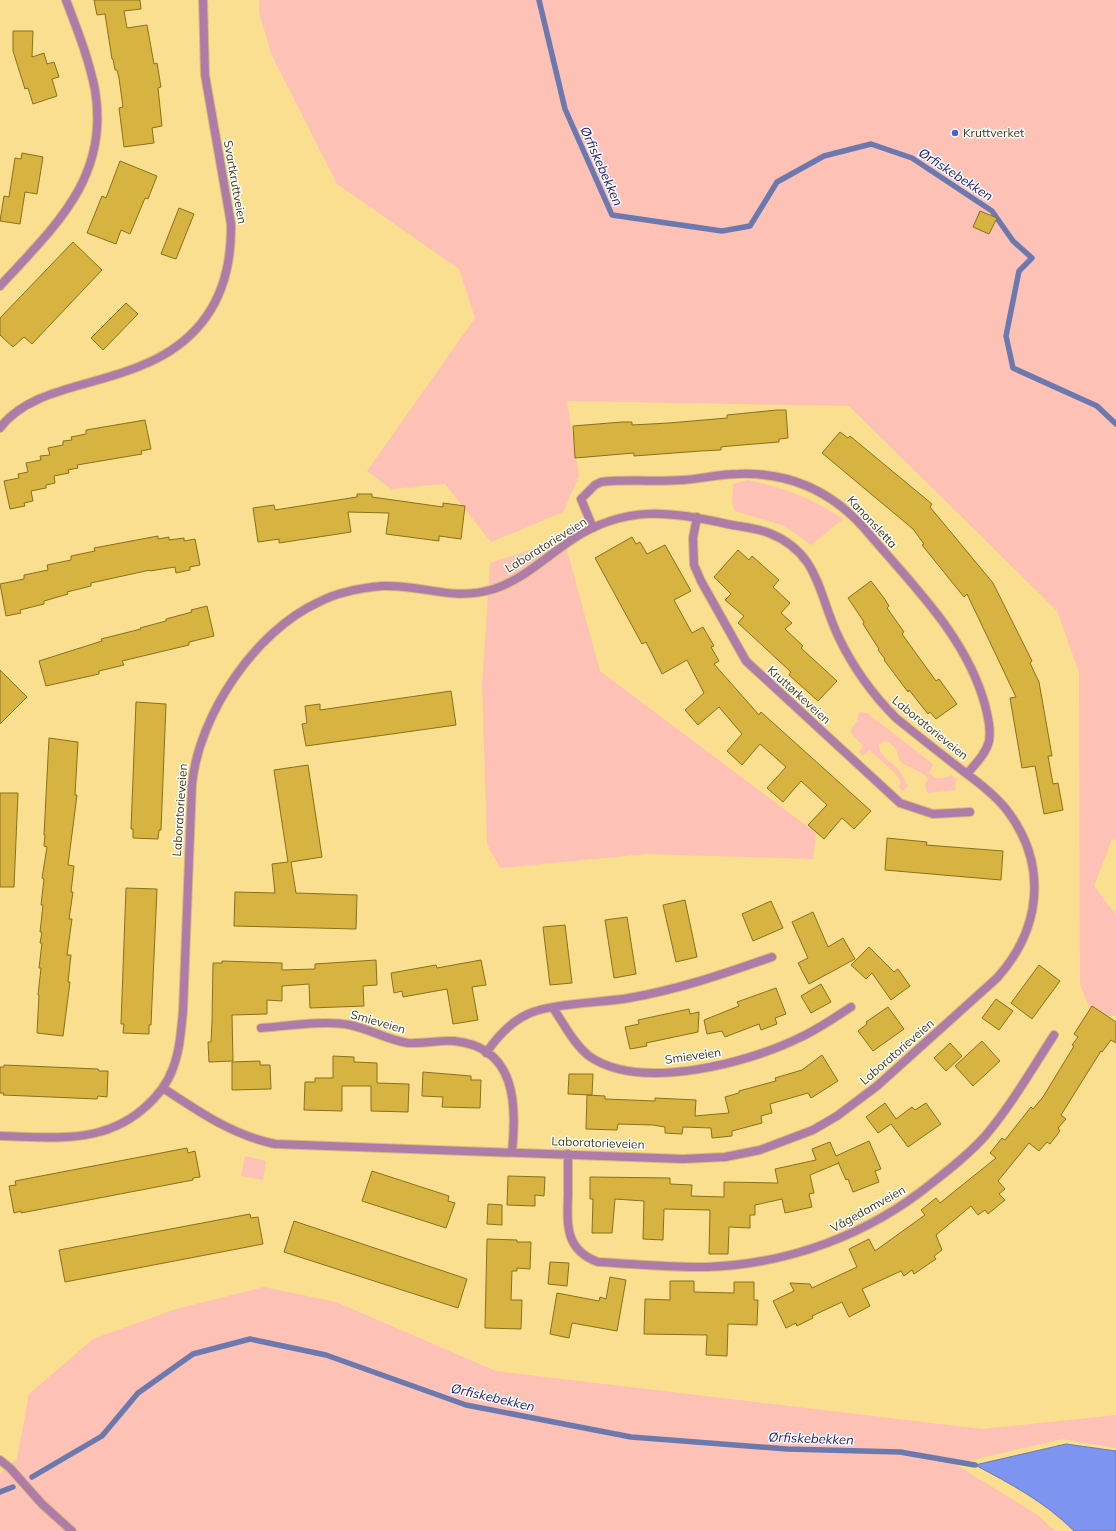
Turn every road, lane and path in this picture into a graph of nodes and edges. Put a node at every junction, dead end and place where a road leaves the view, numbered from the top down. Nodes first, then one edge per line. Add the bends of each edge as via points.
1 (66, 0) edge
2 (203, 0) edge
3 (0, 286) edge
4 (1, 424) edge
5 (697, 517) junction
6 (593, 528) junction
7 (967, 774) junction
8 (970, 812) dead end
9 (772, 957) dead end
10 (851, 1007) dead end
11 (553, 1008) junction
12 (261, 1028) dead end
13 (1054, 1035) dead end
14 (486, 1053) junction
15 (163, 1088) junction
16 (0, 1136) edge
17 (512, 1152) junction
18 (568, 1154) junction
19 (0, 1460) edge
20 (72, 1531) edge

1 - 3 street via 95,90 97,126 93,156 74,201 39,245
2 - 4 street, Svartkruttveien via 204,75 231,224 229,265 218,295 195,330 170,350 137,367 48,395
5 - 6 street, Laboratorieveien via 652,513 621,518
5 - 7 street, Laboratorieveien via 767,532 793,546 810,565 840,639 870,690 896,718
5 - 8 street, Kruttørkeveien via 693,538 694,565 746,661 900,803 933,814
6 - 7 street, Kanonsletta via 581,499 595,484 601,482 671,481 751,474 787,478 827,495 864,528 943,621 967,658 982,694 990,730 985,752
6 - 15 street, Laboratorieveien via 516,579 491,589 455,594 385,586 349,591 317,602 273,633 235,678 210,718 199,745 193,770 183,1011 177,1055
7 - 18 street, Laboratorieveien via 1006,808 1017,825 1030,856 1035,885 1031,919 1025,937 1006,968 983,992 856,1104 812,1130 792,1138 754,1151 711,1158
9 - 11 street via 666,992
10 - 11 street, Smieveien via 799,1038 754,1056 706,1067 645,1073 614,1068 588,1055
11 - 14 street via 537,1010 521,1017 494,1040
12 - 14 street, Smieveien via 344,1024 408,1043 462,1042
13 - 18 street, Vågedamveien via 1013,1099 985,1136 968,1154 924,1190 880,1219 832,1242 770,1260 673,1267 598,1262 589,1259 576,1248 569,1234
14 - 17 street, Smieveien via 505,1073 512,1091 516,1121
15 - 16 street, Laboratorieveien via 148,1105 109,1130 64,1137
15 - 17 street, Laboratorieveien via 230,1130 274,1144
17 - 18 street, Laboratorieveien
19 - 20 street

